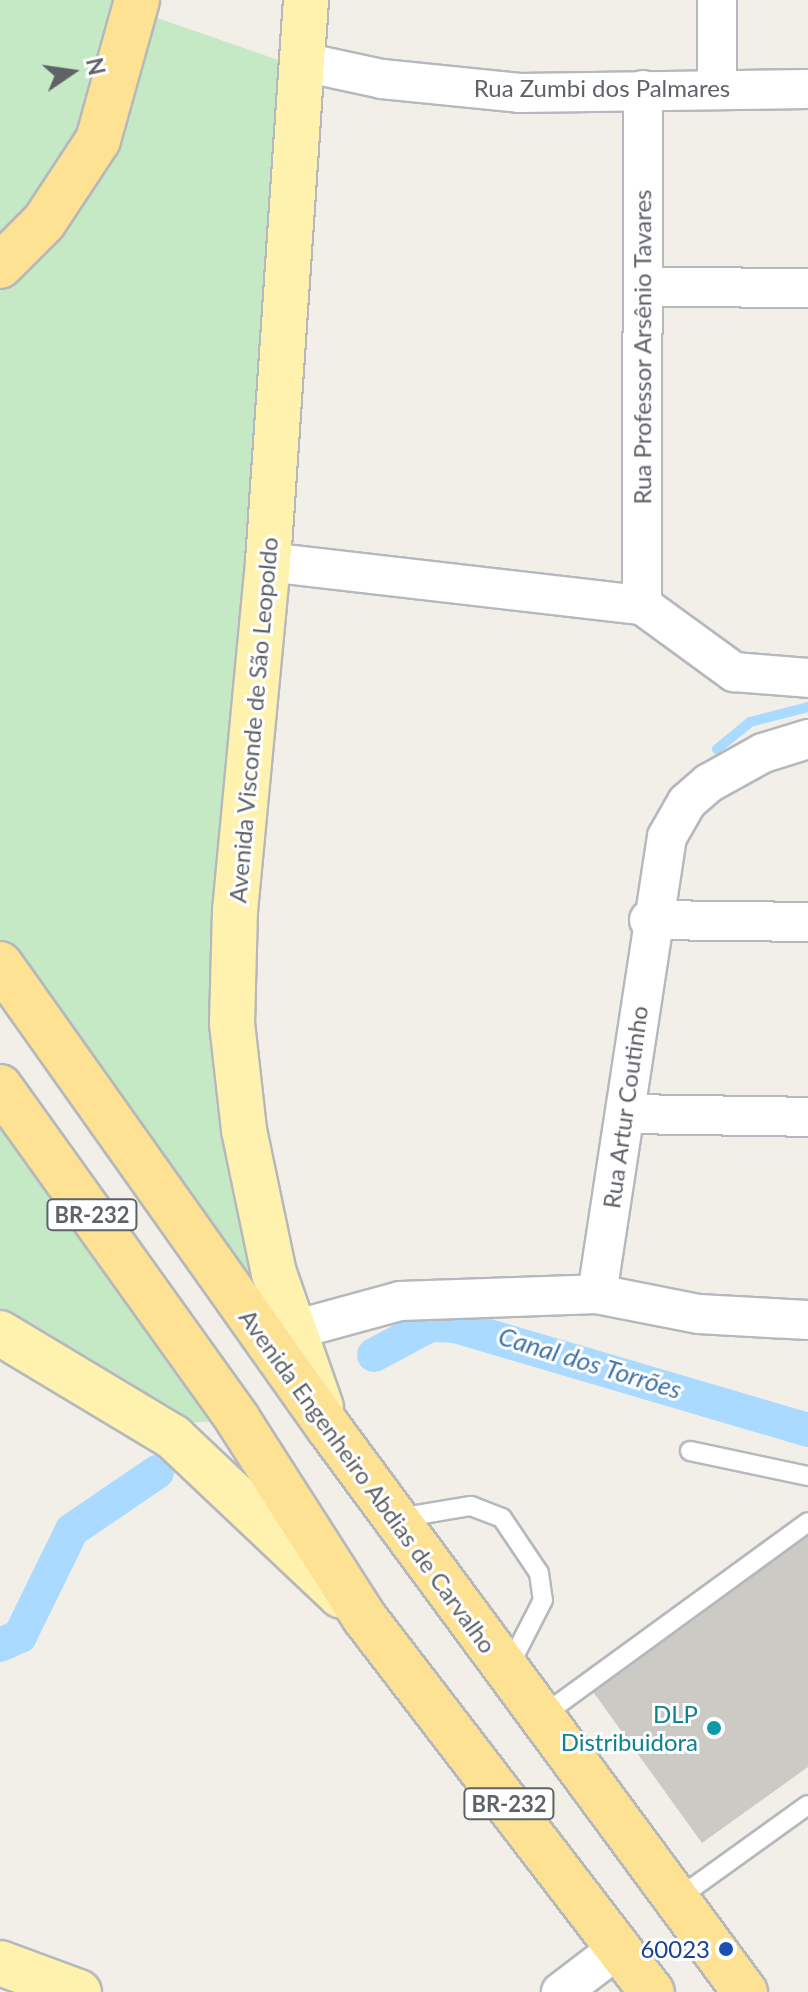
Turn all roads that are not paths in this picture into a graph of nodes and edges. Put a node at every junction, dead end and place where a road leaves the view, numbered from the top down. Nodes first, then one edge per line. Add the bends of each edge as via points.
1 (137, 0) edge
2 (306, 0) edge
3 (717, 0) edge
4 (303, 62) junction
5 (717, 89) junction
6 (808, 89) edge
7 (643, 90) junction
8 (0, 266) edge
9 (643, 287) junction
10 (808, 288) edge
11 (268, 562) junction
12 (642, 605) junction
13 (808, 678) edge
14 (808, 739) edge
15 (649, 920) junction
16 (808, 922) edge
17 (0, 964) edge
18 (0, 1087) edge
19 (627, 1114) junction
20 (808, 1117) edge
21 (597, 1294) junction
22 (808, 1320) edge
23 (294, 1330) junction
24 (0, 1333) edge
25 (329, 1428) junction
26 (690, 1451) dead end
27 (808, 1476) edge
28 (396, 1519) junction
29 (808, 1522) edge
30 (364, 1617) junction
31 (506, 1672) junction
32 (541, 1716) junction
33 (808, 1805) edge
34 (677, 1899) junction
35 (620, 1947) junction
36 (0, 1963) edge
37 (79, 1992) edge
38 (561, 1992) edge
39 (652, 1992) edge
40 (745, 1992) edge

1 - 8 highway via 98,140 44,222
2 - 4 main road, Avenida Visconde de São Leopoldo
3 - 5 street
4 - 7 street, Rua Zumbi dos Palmares via 519,93
4 - 11 main road, Avenida Visconde de São Leopoldo
5 - 6 street, Rua Zumbi dos Palmares
5 - 7 street, Rua Zumbi dos Palmares
7 - 9 street, Rua Professor Arsênio Tavares
9 - 10 street
9 - 12 street, Rua Professor Arsênio Tavares
11 - 12 street
11 - 23 main road, Avenida Visconde de São Leopoldo via 235,910 232,1023 244,1130
12 - 13 street via 734,672
14 - 15 street, Rua Artur Coutinho via 735,766 687,802 667,837
15 - 16 street
15 - 19 street, Rua Artur Coutinho
17 - 25 highway, Avenida Engenheiro Abdias de Carvalho / BR-232
18 - 30 highway, BR-232 via 238,1420
19 - 20 street
19 - 21 street, Rua Artur Coutinho
21 - 22 street via 699,1314
21 - 23 street via 400,1301
23 - 25 main road, Avenida Visconde de São Leopoldo
24 - 30 main road via 173,1437
25 - 28 highway, Avenida Engenheiro Abdias de Carvalho / BR-232
26 - 27 lane
28 - 31 highway, Avenida Engenheiro Abdias de Carvalho / BR-232
28 - 31 lane via 471,1506 502,1518 539,1573 543,1600
29 - 32 lane
30 - 35 highway, BR-232
31 - 32 highway, Avenida Engenheiro Abdias de Carvalho / BR-232
32 - 34 highway, Avenida Engenheiro Abdias de Carvalho / BR-232
33 - 34 lane
34 - 40 highway, Avenida Engenheiro Abdias de Carvalho / BR-232
35 - 38 street
35 - 39 highway, BR-232
36 - 37 main road

